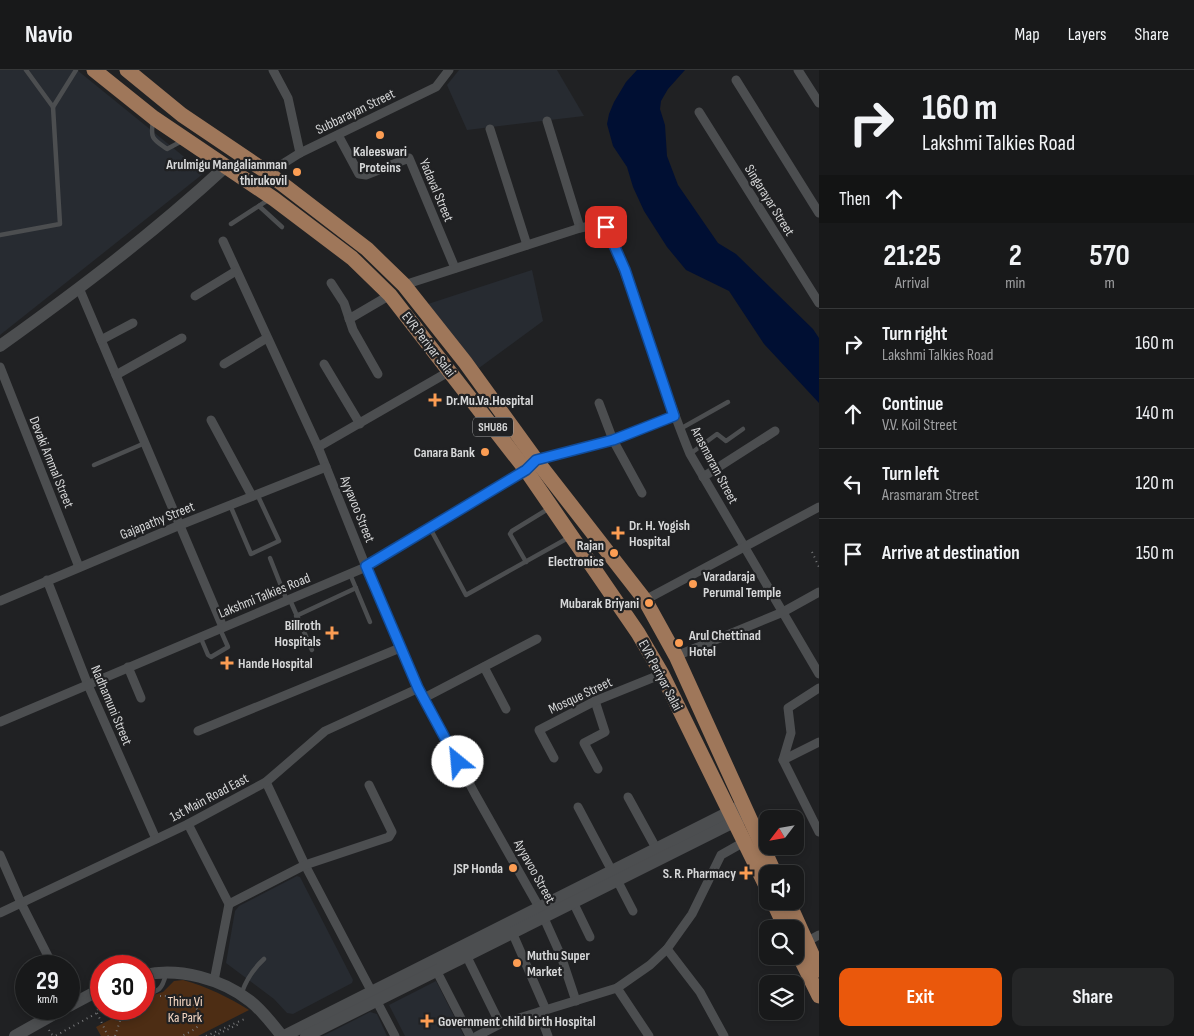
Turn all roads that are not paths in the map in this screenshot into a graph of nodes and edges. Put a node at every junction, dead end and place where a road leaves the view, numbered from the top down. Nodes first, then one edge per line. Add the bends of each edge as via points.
1 (26, 70) edge
2 (76, 70) edge
3 (94, 70) edge
4 (127, 70) edge
5 (272, 70) edge
6 (449, 70) edge
7 (798, 70) edge
8 (736, 80) dead end
9 (819, 103) edge
10 (53, 107) junction
11 (699, 112) dead end
12 (547, 121) dead end
13 (490, 129) dead end
14 (338, 134) junction
15 (300, 153) junction
16 (225, 166) junction
17 (268, 172) junction
18 (265, 202) junction
19 (819, 213) edge
20 (230, 224) dead end
21 (282, 227) dead end
22 (580, 228) junction
23 (0, 235) edge
24 (222, 241) dead end
25 (527, 245) junction
26 (455, 268) junction
27 (236, 270) junction
28 (331, 283) dead end
29 (404, 285) junction
30 (79, 288) junction
31 (390, 295) junction
32 (195, 296) dead end
33 (819, 303) edge
34 (350, 319) junction
35 (133, 323) dead end
36 (182, 338) dead end
37 (267, 338) junction
38 (101, 340) junction
39 (0, 346) edge
40 (224, 364) dead end
41 (324, 364) dead end
42 (0, 367) edge
43 (450, 371) junction
44 (378, 374) dead end
45 (116, 375) junction
46 (728, 402) dead end
47 (598, 403) dead end
48 (674, 416) junction
49 (211, 420) dead end
50 (360, 424) junction
51 (680, 429) junction
52 (743, 429) dead end
53 (775, 431) dead end
54 (613, 440) junction
55 (145, 443) junction
56 (318, 447) junction
57 (690, 454) junction
58 (531, 465) junction
59 (94, 466) dead end
60 (326, 467) junction
61 (703, 477) junction
62 (642, 492) dead end
63 (254, 495) junction
64 (230, 505) junction
65 (551, 507) junction
66 (819, 508) edge
67 (180, 525) junction
68 (430, 528) junction
69 (572, 536) junction
70 (745, 547) junction
71 (270, 558) dead end
72 (526, 562) junction
73 (366, 566) junction
74 (79, 567) junction
75 (350, 574) junction
76 (47, 580) junction
77 (356, 588) junction
78 (819, 592) edge
79 (289, 600) junction
80 (645, 600) junction
81 (0, 601) edge
82 (784, 612) junction
83 (296, 616) junction
84 (370, 622) dead end
85 (221, 627) junction
86 (200, 636) junction
87 (537, 640) dead end
88 (400, 648) junction
89 (312, 650) dead end
90 (676, 656) junction
91 (128, 667) junction
92 (484, 667) junction
93 (819, 673) edge
94 (662, 674) junction
95 (88, 685) junction
96 (418, 688) junction
97 (819, 688) edge
98 (141, 698) dead end
99 (424, 698) junction
100 (595, 701) junction
101 (506, 709) dead end
102 (0, 722) edge
103 (198, 731) dead end
104 (819, 742) edge
105 (554, 758) dead end
106 (783, 760) junction
107 (598, 769) dead end
108 (266, 782) junction
109 (369, 785) dead end
110 (628, 797) dead end
111 (578, 807) dead end
112 (739, 813) junction
113 (188, 824) junction
114 (819, 832) edge
115 (156, 839) junction
116 (744, 842) junction
117 (656, 848) junction
118 (0, 855) edge
119 (305, 865) junction
120 (770, 865) edge
121 (759, 872) edge
122 (614, 875) junction
123 (573, 902) junction
124 (21, 903) junction
125 (229, 904) junction
126 (792, 910) edge
127 (542, 911) junction
128 (632, 911) dead end
129 (0, 913) edge
130 (512, 932) junction
131 (590, 937) dead end
132 (807, 941) edge
133 (667, 949) junction
134 (47, 955) edge
135 (466, 955) junction
136 (264, 959) dead end
137 (818, 968) edge
138 (436, 970) junction
139 (166, 973) junction
140 (155, 974) edge
141 (214, 981) junction
142 (617, 988) junction
143 (155, 991) edge
144 (241, 995) junction
145 (819, 996) edge
146 (374, 997) junction
147 (576, 1001) junction
148 (542, 1011) junction
149 (41, 1020) edge
150 (500, 1024) junction
151 (15, 1036) edge
152 (283, 1036) edge
153 (306, 1036) edge
154 (394, 1036) edge
155 (470, 1036) edge
156 (476, 1036) edge
157 (548, 1036) edge
158 (649, 1036) edge
159 (724, 1036) edge

1 - 10 lane
2 - 10 lane
3 - 16 main road, EVR Periyar Salai / SHU86 via 154,118
4 - 17 main road, EVR Periyar Salai / SHU86 via 182,115
5 - 15 street via 288,98
6 - 14 street, Subbarayan Street via 436,87
7 - 9 street
8 - 19 street
10 - 23 lane via 60,224
11 - 33 street, Singarayar Street
12 - 22 street
13 - 25 street
14 - 15 street, Subbarayan Street
14 - 26 street, Yadaval Street via 359,174 366,175 409,158
15 - 17 street, Subbarayan Street
16 - 18 main road, EVR Periyar Salai / SHU86
16 - 30 street via 188,202
17 - 29 main road, EVR Periyar Salai / SHU86 via 367,249
18 - 20 lane
18 - 21 lane
18 - 31 main road, EVR Periyar Salai / SHU86 via 352,258
22 - 25 street
22 - 48 street, Arasmaram Street via 600,224 606,227 625,270
24 - 27 street, Ayyavoo Street
25 - 26 street
26 - 29 street
27 - 32 street
27 - 37 street, Ayyavoo Street
28 - 34 street
29 - 58 main road, EVR Periyar Salai / SHU86 via 465,362
30 - 38 street
30 - 39 street
31 - 34 street
31 - 43 main road, EVR Periyar Salai / SHU86
34 - 44 street
35 - 38 street
36 - 45 street
37 - 40 street
37 - 56 street, Ayyavoo Street
38 - 45 street
41 - 50 street
42 - 74 street, Devaki Ammal Street
43 - 50 street
43 - 58 main road, EVR Periyar Salai / SHU86
45 - 55 street
46 - 51 lane
47 - 54 street
48 - 51 street, Arasmaram Street
48 - 54 street, Lakshmi Talkies Road
49 - 63 street
50 - 56 street
51 - 57 street, Arasmaram Street
52 - 57 lane via 726,441 717,434
53 - 61 street
54 - 58 street, Lakshmi Talkies Road
54 - 62 street
55 - 59 lane
55 - 67 street
56 - 60 street, Ayyavoo Street
57 - 61 street, Arasmaram Street
58 - 65 main road, EVR Periyar Salai / SHU86
58 - 68 street, Lakshmi Talkies Road
58 - 80 main road, EVR Periyar Salai / SHU86
60 - 63 street, Gajapathy Street
60 - 73 street, Ayyavoo Street
61 - 70 street, Arasmaram Street
63 - 64 street, Gajapathy Street
63 - 64 lane via 279,542 251,554
64 - 67 street, Gajapathy Street
65 - 69 main road, EVR Periyar Salai / SHU86
65 - 72 lane via 510,534
66 - 70 street
67 - 74 street, Gajapathy Street
67 - 85 street
68 - 72 lane via 466,595
68 - 73 street, Lakshmi Talkies Road
69 - 72 lane
69 - 94 main road, EVR Periyar Salai / SHU86
70 - 80 street
70 - 82 street, Arasmaram Street
71 - 79 lane
73 - 75 street, Lakshmi Talkies Road
73 - 88 street, Ayyavoo Street
74 - 76 street, Gajapathy Street
75 - 77 lane
75 - 79 street, Lakshmi Talkies Road
76 - 81 street, Gajapathy Street
76 - 95 street, Nadhamuni Street
77 - 83 lane
77 - 84 lane
78 - 82 street
79 - 83 lane
79 - 85 street, Lakshmi Talkies Road
80 - 90 main road, EVR Periyar Salai / SHU86
82 - 90 street
82 - 93 street, Arasmaram Street
83 - 89 lane
85 - 86 street, Lakshmi Talkies Road
85 - 86 lane via 228,647 211,657
86 - 91 street, Lakshmi Talkies Road
87 - 92 street
88 - 96 street, Ayyavoo Street
88 - 103 street
90 - 112 main road, EVR Periyar Salai / SHU86
91 - 95 street, Lakshmi Talkies Road
91 - 98 street
92 - 99 street
92 - 101 street
94 - 100 street, Mosque Street
94 - 112 main road, EVR Periyar Salai / SHU86
95 - 102 street, Lakshmi Talkies Road
95 - 115 street, Nadhamuni Street
96 - 99 street, Ayyavoo Street
96 - 108 street, 1st Main Road East via 325,730
97 - 106 street via 788,708 791,734
99 - 127 street, Ayyavoo Street
100 - 105 street, Mosque Street via 539,730
100 - 107 street via 605,732 584,743
104 - 106 street
106 - 114 street
108 - 113 street, 1st Main Road East
108 - 119 street
109 - 119 street via 392,832 389,837
110 - 117 street
111 - 122 street
112 - 116 main road, EVR Periyar Salai / SHU86
112 - 117 street
112 - 120 main road, EVR Periyar Salai / SHU86
112 - 122 street
113 - 115 street, 1st Main Road East
113 - 125 street
115 - 124 street, 1st Main Road East
116 - 121 main road, EVR Periyar Salai / SHU86
116 - 133 street via 721,855 692,914
117 - 122 street
118 - 124 street
119 - 125 street
119 - 146 street
122 - 123 street
122 - 127 street
122 - 128 street
123 - 127 street
123 - 131 street
124 - 129 street, 1st Main Road East
124 - 134 street
125 - 141 street
126 - 132 main road
127 - 130 street
127 - 146 street
127 - 147 street, Ayyavoo Street via 562,956
130 - 135 street
130 - 148 street
132 - 137 main road
132 - 145 main road
133 - 142 street
133 - 159 street via 700,992
135 - 138 street
135 - 150 street
136 - 144 lane via 246,979
138 - 146 street
138 - 155 street
139 - 140 street
139 - 141 street
139 - 143 lane via 164,985
141 - 144 street
142 - 147 street
142 - 158 street
144 - 152 street
146 - 152 street
146 - 153 street
146 - 154 street
147 - 148 street
148 - 150 street
148 - 157 street
149 - 151 street
150 - 156 street

